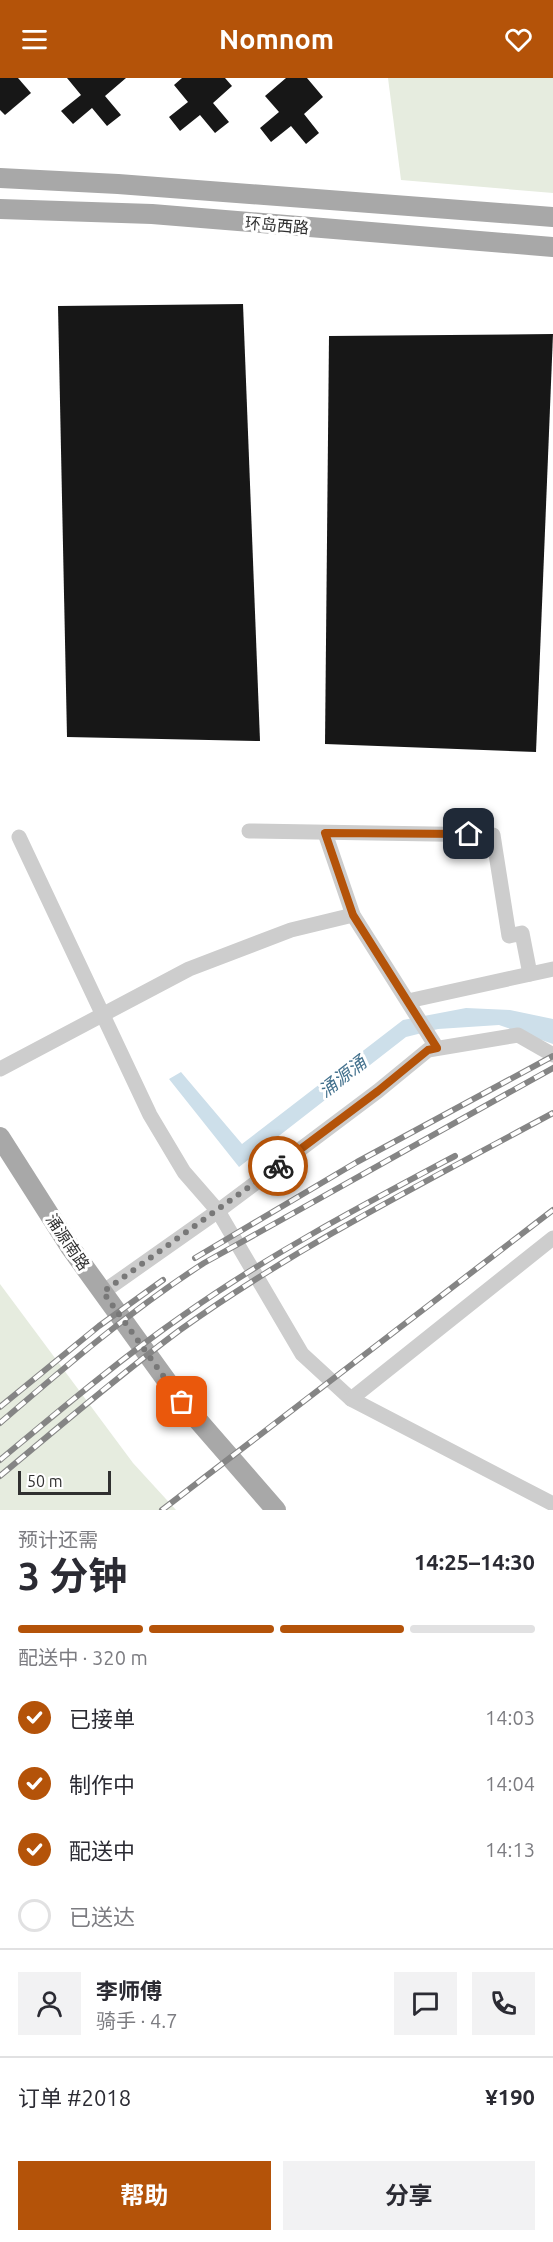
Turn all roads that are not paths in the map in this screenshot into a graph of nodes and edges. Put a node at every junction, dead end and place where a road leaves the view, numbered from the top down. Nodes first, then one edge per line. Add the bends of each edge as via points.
1 (0, 178) edge
2 (0, 209) edge
3 (553, 217) edge
4 (553, 247) edge
5 (249, 831) dead end
6 (325, 833) junction
7 (19, 837) dead end
8 (353, 915) junction
9 (553, 969) edge
10 (530, 974) junction
11 (412, 1007) junction
12 (103, 1015) junction
13 (434, 1042) junction
14 (553, 1055) edge
15 (0, 1070) edge
16 (0, 1137) edge
17 (0, 1153) edge
18 (218, 1211) junction
19 (553, 1238) edge
20 (103, 1292) junction
21 (351, 1399) junction
22 (553, 1504) edge
23 (265, 1510) edge
24 (276, 1510) edge

1 - 3 main road, 环岛西路
2 - 4 main road, 环岛西路 via 152,214
5 - 6 street
6 - 8 street
6 - 10 street via 493,835 509,936 522,933
7 - 12 street
8 - 11 street
8 - 12 street via 291,930 189,969
9 - 10 street
10 - 11 street
11 - 13 street
12 - 15 street
12 - 18 street via 150,1115 184,1172
13 - 14 street via 518,1035
13 - 18 street via 378,1091
16 - 20 main road, 涌源南路
17 - 23 main road, 涌源南路 via 31,1208 96,1298 192,1425
18 - 20 street
18 - 21 street via 302,1354
19 - 21 street
20 - 24 main road, 涌源南路 via 182,1402
21 - 22 street

